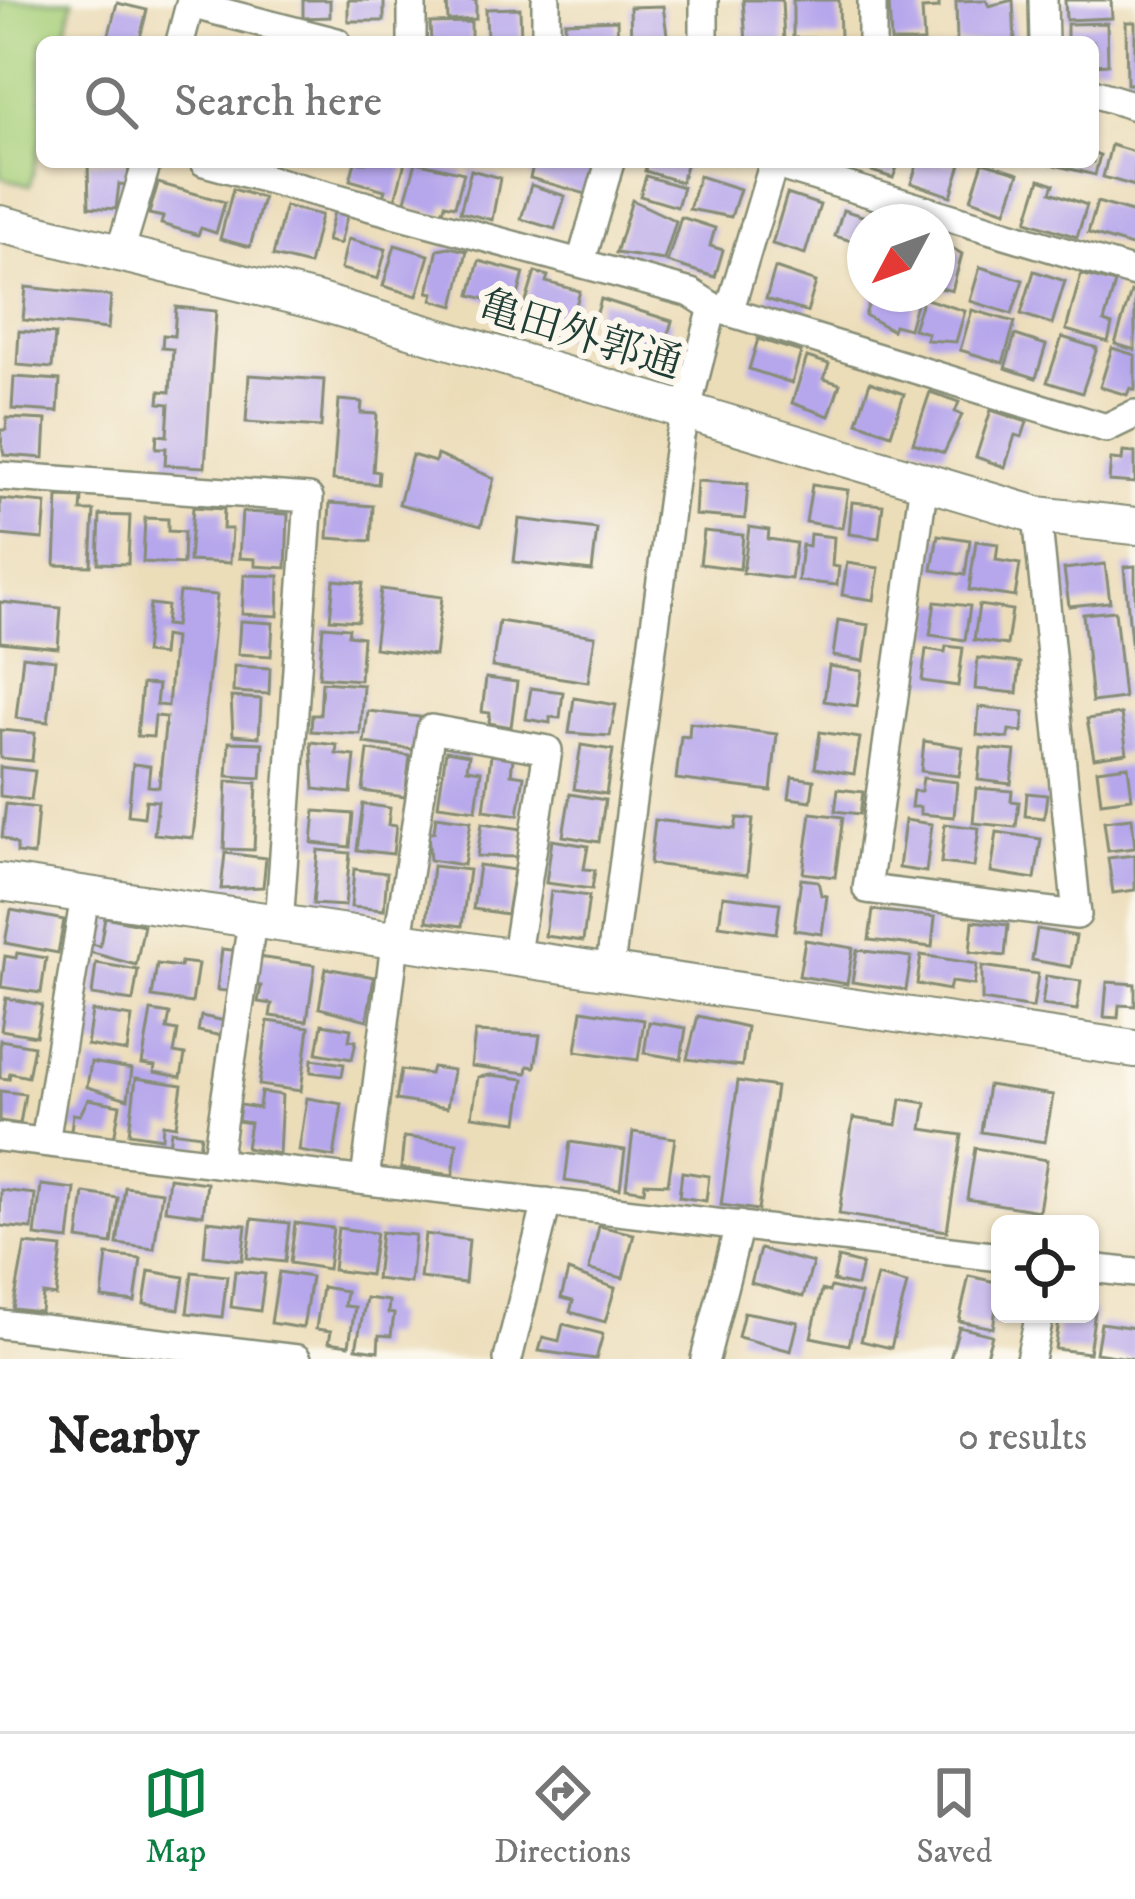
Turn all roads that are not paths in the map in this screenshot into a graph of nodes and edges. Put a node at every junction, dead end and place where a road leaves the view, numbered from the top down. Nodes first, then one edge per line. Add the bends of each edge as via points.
1 (412, 0) edge
2 (546, 0) edge
3 (704, 0) edge
4 (872, 0) edge
5 (1043, 0) edge
6 (273, 11) edge
7 (182, 36) edge
8 (325, 36) edge
9 (412, 36) edge
10 (546, 36) edge
11 (704, 36) edge
12 (872, 36) edge
13 (1044, 36) edge
14 (1099, 95) edge
15 (1135, 106) edge
16 (145, 168) edge
17 (227, 168) edge
18 (608, 168) edge
19 (772, 168) edge
20 (790, 168) edge
21 (0, 225) edge
22 (119, 255) junction
23 (581, 262) junction
24 (1135, 273) edge
25 (721, 309) junction
26 (683, 411) junction
27 (1135, 414) edge
28 (0, 476) edge
29 (924, 482) junction
30 (1037, 515) junction
31 (1135, 526) edge
32 (0, 882) edge
33 (85, 896) junction
34 (266, 923) junction
35 (396, 944) junction
36 (515, 961) junction
37 (609, 974) junction
38 (1135, 1049) edge
39 (0, 1137) edge
40 (45, 1142) junction
41 (216, 1163) junction
42 (365, 1180) junction
43 (547, 1202) junction
44 (739, 1225) junction
45 (991, 1256) edge
46 (1099, 1269) edge
47 (1135, 1273) edge
48 (1038, 1323) edge
49 (0, 1324) edge
50 (145, 1350) edge
51 (296, 1359) edge
52 (508, 1359) edge
53 (705, 1359) edge
54 (1030, 1359) edge

1 - 9 street
2 - 10 street
3 - 11 street
4 - 12 street
5 - 13 street
6 - 7 street via 190,4
6 - 8 street
14 - 15 street
16 - 22 street
17 - 23 street
18 - 23 street
19 - 25 street
20 - 24 street
21 - 22 street, 亀田外郭通
22 - 26 street, 亀田外郭通 via 316,301
23 - 25 street
25 - 26 street
25 - 27 street via 1106,428
26 - 29 street, 亀田外郭通
26 - 37 street
28 - 34 street via 310,498
29 - 30 street, 亀田外郭通
29 - 30 street via 868,889 1077,915
30 - 31 street, 亀田外郭通
32 - 33 street
33 - 34 street
33 - 40 street
34 - 35 street
34 - 41 street
35 - 36 street
35 - 36 street via 431,729 548,750
35 - 42 street
36 - 37 street
37 - 38 street
39 - 40 street
40 - 41 street
41 - 42 street
42 - 43 street
43 - 44 street
43 - 52 street
44 - 45 street
44 - 53 street
46 - 47 street
48 - 54 street
49 - 50 street
50 - 51 street

